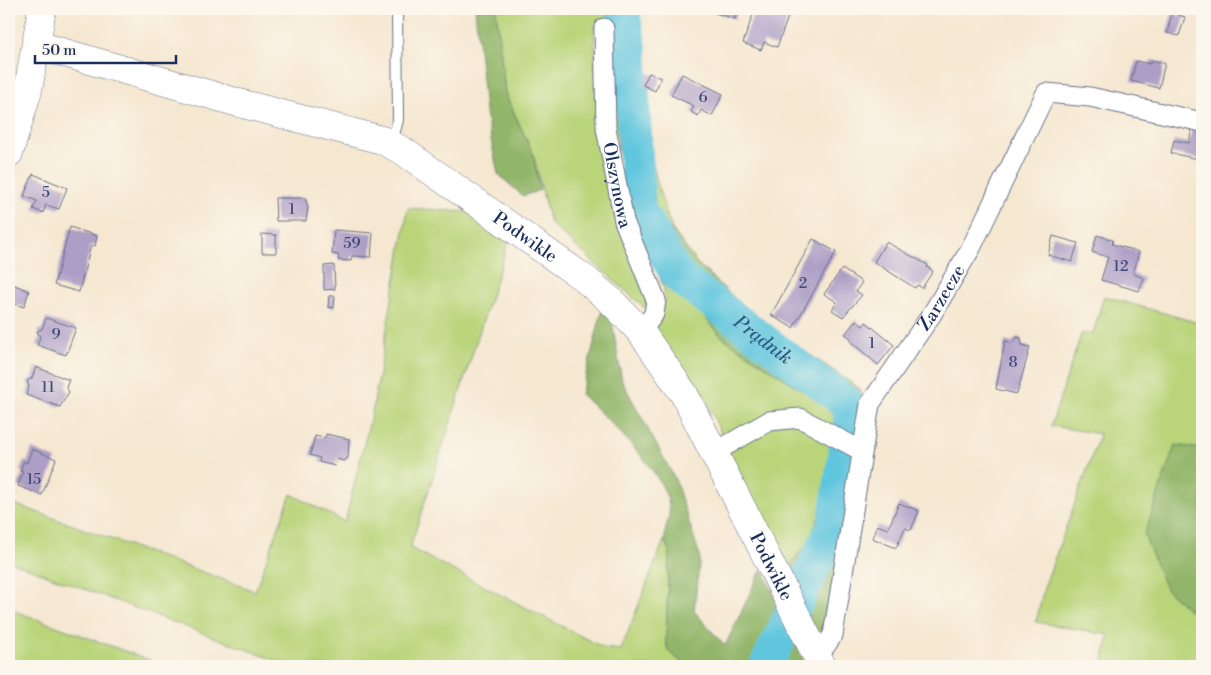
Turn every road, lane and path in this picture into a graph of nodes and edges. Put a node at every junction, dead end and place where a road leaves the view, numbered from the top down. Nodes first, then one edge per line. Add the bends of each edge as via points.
1 (42, 9) edge
2 (397, 9) edge
3 (604, 28) dead end
4 (37, 45) junction
5 (1202, 122) edge
6 (391, 144) junction
7 (9, 153) edge
8 (641, 332) junction
9 (860, 450) junction
10 (715, 452) junction
11 (816, 656) edge

1 - 4 street
2 - 6 lane via 398,120
3 - 8 street, Olszynowa via 606,128 624,221 656,300 654,314
4 - 6 street, Podwikle via 239,103 360,132
4 - 7 street
5 - 9 street, Zarzecze via 1090,97 1046,93 971,248 932,314 870,404
6 - 8 street, Podwikle via 585,279
8 - 10 street, Podwikle via 684,394
9 - 10 street via 800,418 769,421
9 - 11 street, Zarzecze via 833,635
10 - 11 street, Podwikle

